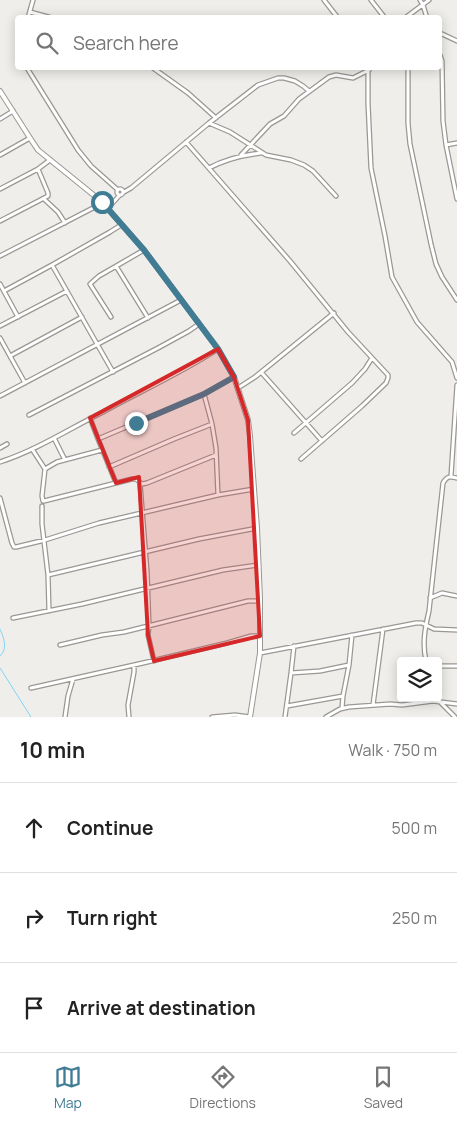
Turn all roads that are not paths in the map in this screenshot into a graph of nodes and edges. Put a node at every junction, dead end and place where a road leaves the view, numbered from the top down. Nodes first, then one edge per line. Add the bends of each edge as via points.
1 (32, 0) edge
2 (324, 0) edge
3 (371, 0) edge
4 (420, 0) edge
5 (429, 0) edge
6 (423, 5) junction
7 (30, 12) junction
8 (29, 15) edge
9 (41, 15) edge
10 (336, 15) edge
11 (384, 15) edge
12 (409, 15) edge
13 (426, 15) edge
14 (442, 34) edge
15 (457, 41) edge
16 (442, 61) edge
17 (28, 70) edge
18 (156, 70) edge
19 (366, 70) edge
20 (368, 70) edge
21 (408, 70) edge
22 (0, 91) edge
23 (309, 91) junction
24 (12, 111) junction
25 (216, 118) junction
26 (0, 119) edge
27 (209, 123) junction
28 (30, 138) junction
29 (186, 142) junction
30 (457, 143) edge
31 (251, 145) junction
32 (446, 145) junction
33 (262, 153) junction
34 (0, 154) edge
35 (241, 155) junction
36 (50, 160) junction
37 (209, 168) junction
38 (38, 170) junction
39 (0, 189) edge
40 (118, 190) junction
41 (124, 192) junction
42 (120, 196) junction
43 (336, 196) dead end
44 (44, 199) junction
45 (457, 199) edge
46 (102, 202) junction
47 (108, 208) junction
48 (0, 222) edge
49 (65, 223) junction
50 (121, 225) junction
51 (144, 250) junction
52 (0, 256) edge
53 (52, 265) junction
54 (116, 266) junction
55 (0, 284) edge
56 (4, 291) junction
57 (67, 291) junction
58 (181, 300) junction
59 (457, 300) edge
60 (334, 313) junction
61 (18, 317) junction
62 (82, 317) junction
63 (111, 317) dead end
64 (148, 318) junction
65 (199, 324) junction
66 (0, 326) edge
67 (0, 338) edge
68 (98, 344) junction
69 (218, 349) junction
70 (10, 356) junction
71 (372, 358) junction
72 (457, 359) edge
73 (452, 362) junction
74 (113, 372) junction
75 (261, 372) junction
76 (234, 377) junction
77 (457, 378) edge
78 (25, 383) junction
79 (457, 385) edge
80 (238, 388) junction
81 (204, 394) junction
82 (0, 396) edge
83 (30, 415) dead end
84 (90, 418) junction
85 (306, 423) junction
86 (212, 424) junction
87 (294, 433) dead end
88 (54, 438) junction
89 (98, 439) junction
90 (322, 441) junction
91 (7, 444) dead end
92 (0, 448) edge
93 (32, 449) junction
94 (102, 450) junction
95 (216, 455) junction
96 (300, 459) dead end
97 (64, 460) junction
98 (0, 462) edge
99 (109, 468) junction
100 (45, 469) junction
101 (451, 476) junction
102 (457, 478) edge
103 (140, 482) junction
104 (116, 484) junction
105 (254, 488) junction
106 (218, 495) junction
107 (0, 498) edge
108 (42, 506) dead end
109 (143, 513) junction
110 (257, 528) junction
111 (45, 540) junction
112 (145, 552) junction
113 (258, 565) junction
114 (48, 575) junction
115 (148, 588) junction
116 (457, 596) edge
117 (430, 598) junction
118 (260, 601) junction
119 (50, 611) junction
120 (13, 618) dead end
121 (425, 624) junction
122 (149, 626) junction
123 (383, 629) junction
124 (457, 630) edge
125 (352, 635) junction
126 (260, 636) junction
127 (60, 645) dead end
128 (294, 646) junction
129 (260, 653) junction
130 (425, 657) edge
131 (154, 661) junction
132 (134, 665) junction
133 (349, 665) junction
134 (442, 666) edge
135 (457, 666) edge
136 (291, 673) junction
137 (73, 679) junction
138 (30, 688) dead end
139 (343, 696) junction
140 (457, 700) edge
141 (415, 702) edge
142 (439, 702) joint
143 (457, 704) edge
144 (287, 706) junction
145 (373, 706) junction
146 (342, 708) junction
147 (65, 717) edge
148 (128, 717) edge
149 (212, 717) edge
150 (217, 717) edge
151 (250, 717) edge
152 (285, 717) edge
153 (326, 717) edge
154 (455, 717) edge

1 - 7 street
2 - 10 street
3 - 11 street
4 - 6 street
5 - 6 street
6 - 12 street
6 - 13 street
7 - 8 street
7 - 9 street
14 - 15 street
16 - 32 street
17 - 40 street via 78,150
18 - 25 street
19 - 23 street via 353,78 333,75
20 - 73 street via 371,168 392,277 417,322
21 - 59 street via 410,144 431,244 442,278
22 - 24 street
23 - 25 street via 295,81 278,78 258,85
23 - 31 street
24 - 26 street
24 - 28 street
25 - 27 street
27 - 29 street
27 - 31 street
28 - 34 street
28 - 36 street
29 - 37 street
29 - 41 street
30 - 32 street
31 - 33 street
31 - 35 street
32 - 45 street
33 - 35 street
33 - 43 street via 304,165
35 - 37 street
36 - 38 street
36 - 46 street
37 - 60 street
38 - 39 street
38 - 44 street via 48,193
40 - 41 street
40 - 42 street
41 - 42 street
42 - 47 street
44 - 48 street
44 - 49 street
46 - 47 street
46 - 49 street
47 - 50 street
49 - 52 street
50 - 51 street
50 - 53 street
51 - 54 street
51 - 58 street
53 - 56 street
53 - 57 street
54 - 63 street via 90,284
54 - 64 street
55 - 56 street
56 - 61 street
57 - 61 street
57 - 62 street
58 - 64 street
58 - 65 street
60 - 71 street
60 - 75 street
61 - 66 street
62 - 68 street
62 - 70 street
64 - 68 street
65 - 69 street
65 - 74 street
67 - 70 street
68 - 74 street
68 - 78 street
69 - 76 street
69 - 84 street
70 - 78 street
71 - 85 street via 360,376
71 - 90 street via 388,375 388,380
72 - 73 street
73 - 77 street
74 - 83 street
75 - 80 street
75 - 85 street
76 - 80 street
76 - 81 street
78 - 82 street
79 - 101 street
80 - 105 street via 248,420
81 - 86 street
81 - 89 street
84 - 88 street
84 - 89 street
85 - 87 street
85 - 90 street
86 - 95 street
86 - 99 street
88 - 93 street
88 - 97 street
89 - 94 street
90 - 96 street
91 - 92 street
93 - 98 street
93 - 100 street
94 - 97 street
94 - 99 street
95 - 103 street via 147,483
95 - 106 street
97 - 100 street
99 - 104 street
100 - 104 street via 43,501
101 - 102 street
101 - 117 street via 443,483
103 - 104 street via 136,479
103 - 109 street
105 - 106 street
105 - 110 street
106 - 109 street
107 - 111 street via 14,547
108 - 111 street
109 - 111 street via 89,525
109 - 112 street
110 - 112 street
110 - 113 street
111 - 114 street
112 - 114 street
112 - 115 street
113 - 115 street
113 - 118 street
114 - 119 street
115 - 119 street
115 - 122 street
116 - 117 street via 442,593
117 - 121 street
118 - 122 street
118 - 126 street
119 - 120 street
121 - 123 street
121 - 124 street via 434,629
121 - 130 street
122 - 127 street
122 - 131 street
123 - 125 street
123 - 145 street
125 - 128 street
125 - 133 street
126 - 129 street
126 - 131 street
128 - 129 street
128 - 136 street
129 - 151 street
131 - 132 street
132 - 137 street
132 - 148 street
133 - 136 street
133 - 139 street
134 - 135 street
136 - 144 street
137 - 138 street
137 - 147 street
139 - 144 street
139 - 146 street
140 - 143 street
141 - 145 street
142 - 143 street
142 - 154 street
144 - 152 street
145 - 146 street
146 - 153 street
149 - 150 street
150 - 151 street

